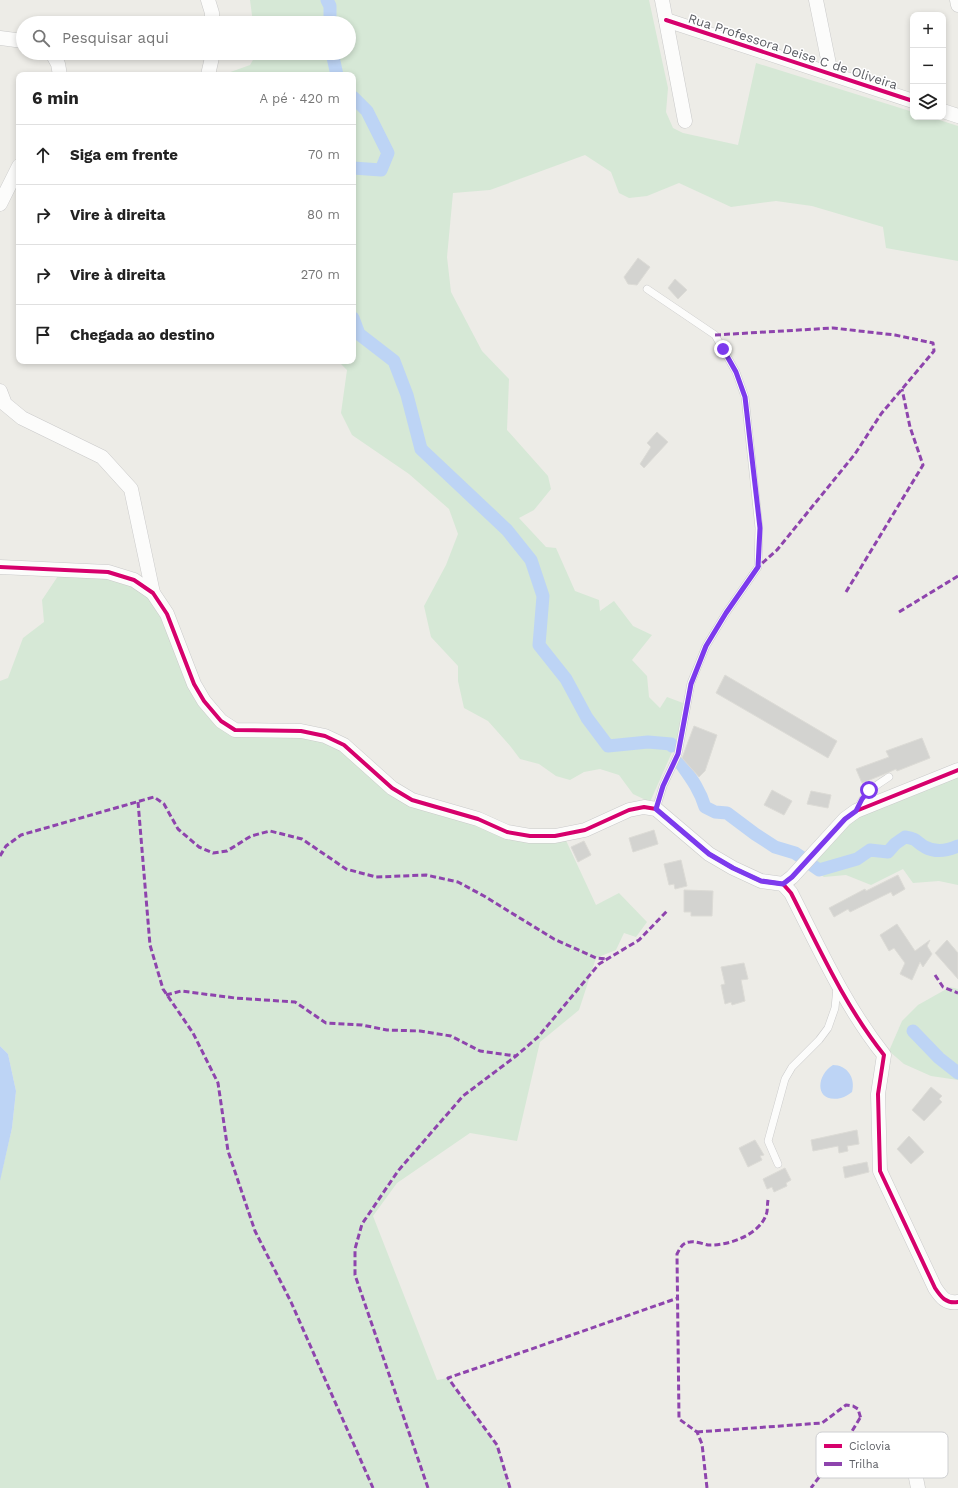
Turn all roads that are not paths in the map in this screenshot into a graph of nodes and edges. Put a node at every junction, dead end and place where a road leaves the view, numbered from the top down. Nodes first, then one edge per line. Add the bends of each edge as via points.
1 (208, 0) edge
2 (662, 0) edge
3 (816, 0) edge
4 (957, 0) edge
5 (958, 6) edge
6 (212, 16) edge
7 (666, 20) junction
8 (0, 38) edge
9 (16, 40) edge
10 (56, 60) edge
11 (211, 60) edge
12 (59, 72) edge
13 (209, 72) edge
14 (831, 74) junction
15 (910, 100) edge
16 (946, 112) edge
17 (958, 116) edge
18 (685, 121) dead end
19 (16, 172) edge
20 (0, 204) edge
21 (647, 289) dead end
22 (0, 391) edge
23 (0, 567) edge
24 (153, 593) junction
25 (958, 770) edge
26 (889, 777) dead end
27 (656, 809) junction
28 (856, 811) junction
29 (783, 884) junction
30 (837, 985) junction
31 (778, 1164) dead end
32 (958, 1302) edge
33 (916, 1478) edge
34 (918, 1488) edge

1 - 6 street
2 - 7 street, Rua Professora Deise C de Oliveira
3 - 14 street
4 - 5 street
7 - 14 street, Rua Professora Deise C de Oliveira
7 - 18 street, Rua Professora Deise C de Oliveira
8 - 9 street
10 - 12 street
11 - 13 street
14 - 15 street, Rua Professora Deise C de Oliveira
16 - 17 street
19 - 20 street
21 - 27 lane via 715,336 736,372 745,397 760,528 758,567 706,646 691,684 678,754 663,786
22 - 24 street via 5,404 22,418 102,457 131,489
23 - 24 street via 108,572 134,580
24 - 27 street via 167,614 194,684 204,701 221,721 234,730 301,731 325,736 344,745 392,788 412,800 478,819 507,832 530,836 555,836 585,830 629,810 644,807
25 - 28 street
26 - 28 lane via 869,790
27 - 29 street via 709,854 761,881
28 - 29 street via 845,819
29 - 30 street via 791,893
30 - 31 lane via 835,1008 828,1028 792,1067 785,1079 768,1141
30 - 32 street via 867,1034 884,1055 878,1094 880,1171 935,1288 942,1298 951,1303
33 - 34 street

